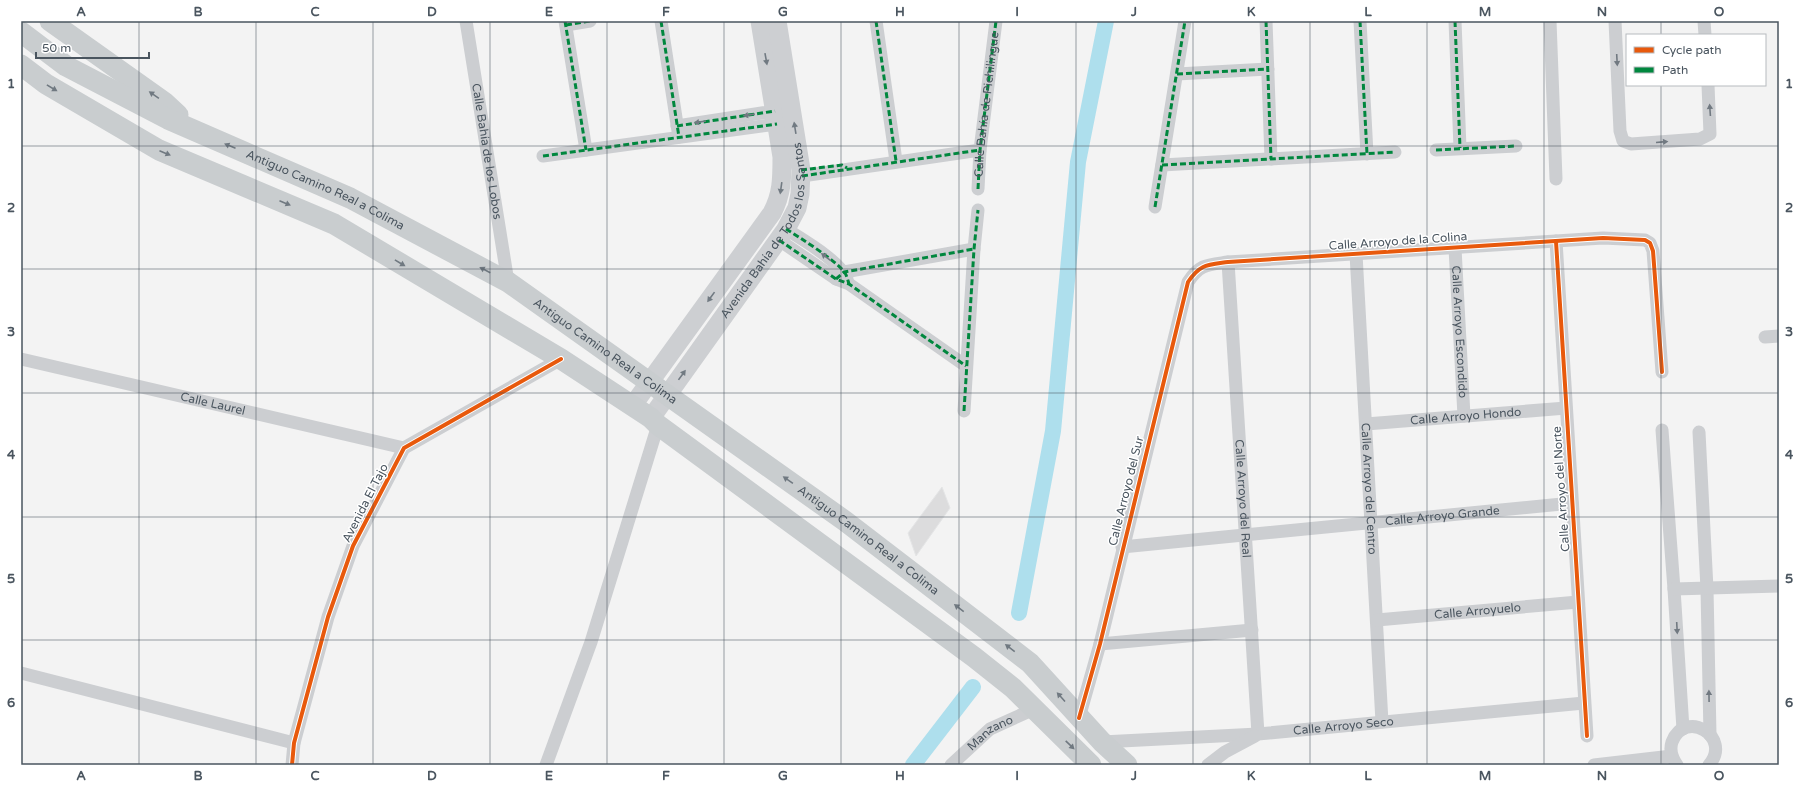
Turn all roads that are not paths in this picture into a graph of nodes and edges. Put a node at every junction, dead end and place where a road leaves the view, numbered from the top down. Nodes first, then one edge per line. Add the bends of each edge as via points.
1 (50, 21) edge
2 (466, 21) edge
3 (590, 21) edge
4 (661, 21) edge
5 (760, 21) edge
6 (777, 21) edge
7 (876, 21) edge
8 (996, 21) edge
9 (1185, 21) edge
10 (1266, 21) edge
11 (1360, 21) edge
12 (1455, 21) edge
13 (1550, 21) edge
14 (1615, 21) edge
15 (1704, 21) edge
16 (565, 23) edge
17 (21, 32) edge
18 (1705, 34) edge
19 (21, 64) edge
20 (1268, 69) junction
21 (1177, 74) junction
22 (1708, 86) edge
23 (776, 117) junction
24 (194, 130) junction
25 (678, 131) junction
26 (1516, 146) dead end
27 (1460, 148) junction
28 (586, 150) junction
29 (980, 150) junction
30 (1436, 150) dead end
31 (1395, 152) dead end
32 (1367, 154) junction
33 (543, 156) dead end
34 (1271, 159) junction
35 (896, 162) junction
36 (1162, 165) junction
37 (802, 173) junction
38 (1556, 179) dead end
39 (978, 189) dead end
40 (1155, 207) dead end
41 (978, 210) dead end
42 (782, 235) junction
43 (1556, 241) junction
44 (1456, 248) junction
45 (974, 249) junction
46 (1356, 254) junction
47 (1228, 262) junction
48 (1196, 270) joint
49 (840, 276) junction
50 (508, 282) junction
51 (1779, 336) edge
52 (1765, 337) dead end
53 (21, 359) edge
54 (561, 359) junction
55 (966, 366) junction
56 (1662, 372) dead end
57 (649, 382) junction
58 (667, 396) junction
59 (633, 405) junction
60 (1566, 408) junction
61 (964, 411) dead end
62 (1464, 416) junction
63 (654, 422) junction
64 (1366, 424) junction
65 (1662, 430) dead end
66 (1699, 432) dead end
67 (404, 448) junction
68 (1572, 503) junction
69 (1371, 523) junction
70 (1246, 535) junction
71 (1122, 547) junction
72 (1779, 586) edge
73 (1674, 589) junction
74 (1707, 589) junction
75 (1578, 602) junction
76 (1377, 620) junction
77 (1252, 630) junction
78 (1100, 644) junction
79 (21, 673) edge
80 (1584, 703) junction
81 (1034, 709) junction
82 (1079, 718) junction
83 (1382, 722) junction
84 (1682, 729) junction
85 (1258, 734) junction
86 (1710, 735) junction
87 (1587, 736) dead end
88 (1102, 742) junction
89 (294, 743) junction
90 (1674, 760) edge
91 (292, 765) edge
92 (547, 765) edge
93 (951, 765) edge
94 (1091, 765) edge
95 (1127, 765) edge
96 (1208, 765) edge
97 (1594, 765) edge
98 (1709, 765) edge

24 -> 1 main road via 164,102
2 - 50 street, Calle Bahía de los Lobos
3 - 16 street
4 - 25 street
5 -> 23 street, Avenida Bahía de Todos los Santos
37 -> 6 street, Avenida Bahía de Todos los Santos
7 - 35 street
8 - 29 street, Calle Bahía de Pichilingue
9 - 21 street
10 - 20 street
11 - 32 street
12 - 27 street
13 - 38 street
14 -> 22 street via 1620,131 1624,141 1631,144 1700,139 1710,134
15 - 18 street
16 - 28 street
17 - 24 main road, Antiguo Camino Real a Colima via 66,66
19 -> 54 main road via 46,84 160,150 334,224
20 - 21 street
20 - 34 street
21 - 36 street
23 - 25 street
23 -> 57 street, Avenida Bahía de Todos los Santos via 782,176 779,198 772,214
50 -> 24 main road, Antiguo Camino Real a Colima via 350,198
25 - 28 street
26 - 27 street
27 - 30 street
28 - 33 street
29 - 35 street
29 - 39 street, Calle Bahía de Pichilingue
31 - 32 street
32 - 34 street
34 - 36 street
35 - 37 street via 847,168 843,171
36 - 40 street
37 - 42 street, Avenida Bahía de Todos los Santos via 797,208
41 - 45 street
42 - 49 street
58 -> 42 street, Avenida Bahía de Todos los Santos
43 - 44 street, Calle Arroyo de la Colina
43 - 56 street, Calle Arroyo de la Colina via 1603,238 1644,240 1650,243 1653,251
43 - 60 street, Calle Arroyo del Norte
44 - 46 street, Calle Arroyo de la Colina
44 - 62 street, Calle Arroyo Escondido
45 - 49 street
45 - 55 street
46 - 47 street, Calle Arroyo de la Colina
46 - 64 street, Calle Arroyo del Centro
47 - 48 street, Calle Arroyo de la Colina
47 - 70 street, Calle Arroyo del Real
48 - 71 street, Calle Arroyo del Sur via 1188,282
49 - 55 street
50 - 57 main road, Antiguo Camino Real a Colima
51 - 52 street
53 - 67 street, Calle Laurel
54 - 59 main road
54 - 67 street
55 - 61 street
57 - 58 main road, Antiguo Camino Real a Colima
57 - 59 street, Avenida Bahía de Todos los Santos
58 - 63 street, Avenida Bahía de Todos los Santos
82 -> 58 main road, Antiguo Camino Real a Colima via 1030,663 844,521
59 - 63 main road
60 - 62 street, Calle Arroyo Hondo
60 - 68 street, Calle Arroyo del Norte
62 - 64 street, Calle Arroyo Hondo
63 - 81 main road via 974,657 1013,688
63 - 92 street via 591,642
64 - 69 street, Calle Arroyo del Centro
65 - 73 street
66 - 74 street
67 - 89 street, Avenida El Tajo via 353,546 328,617
68 - 69 street, Calle Arroyo Grande
68 - 75 street, Calle Arroyo del Norte
69 - 70 street, Calle Arroyo Grande
69 - 76 street, Calle Arroyo del Centro
70 - 71 street, Calle Arroyo Grande
70 - 77 street, Calle Arroyo del Real
71 - 78 street, Calle Arroyo del Sur
72 - 74 street
73 - 74 street
73 -> 84 street
86 -> 74 street
75 - 76 street, Calle Arroyuelo
75 - 80 street, Calle Arroyo del Norte
76 - 83 street, Calle Arroyo del Centro
77 - 78 street
77 - 85 street, Calle Arroyo del Real
78 - 82 street, Calle Arroyo del Sur
79 - 89 street
80 - 83 street, Calle Arroyo Seco
80 - 87 street, Calle Arroyo del Norte
81 - 93 street, Manzano via 990,729
81 -> 94 main road
82 - 88 main road, Antiguo Camino Real a Colima
83 - 85 street, Calle Arroyo Seco
84 - 86 street via 1697,727
84 - 90 street via 1672,740
85 - 88 street, Calle Arroyo Seco
85 - 96 street
86 - 98 street via 1715,750
88 - 95 main road, Antiguo Camino Real a Colima
89 - 91 street, Avenida El Tajo
90 - 97 street

